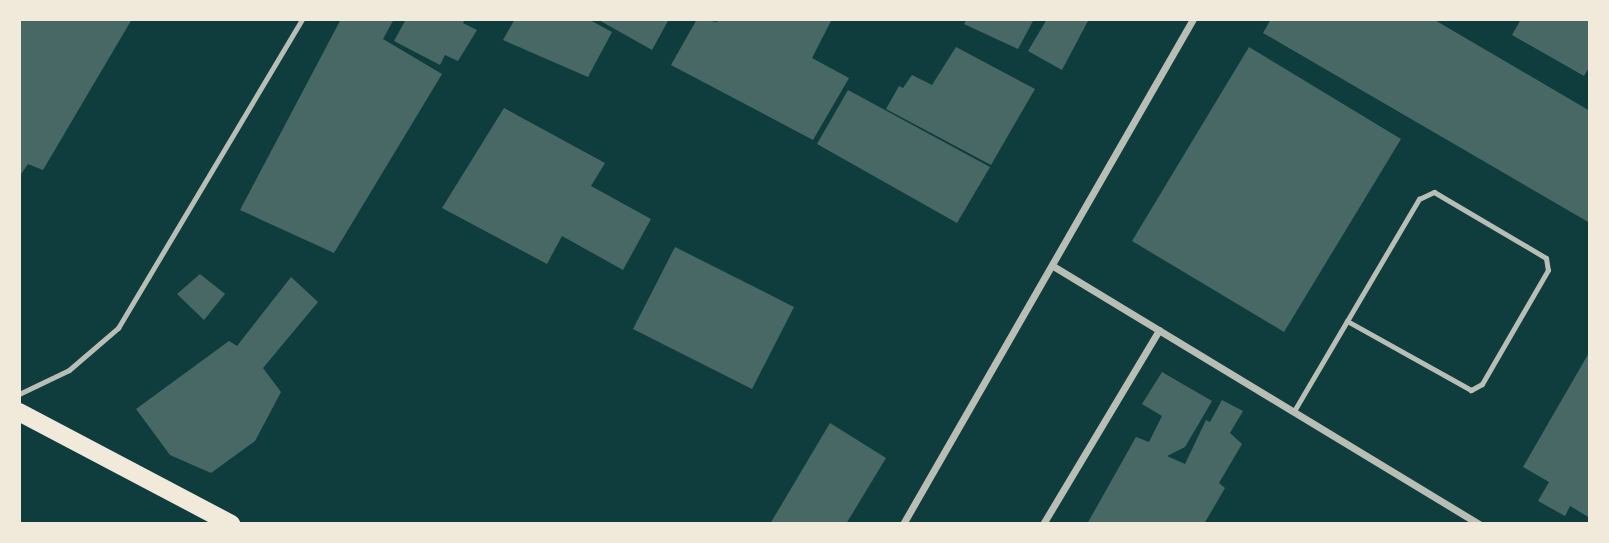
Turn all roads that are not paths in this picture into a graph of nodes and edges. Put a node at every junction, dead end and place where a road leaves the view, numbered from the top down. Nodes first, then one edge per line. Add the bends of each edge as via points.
1 (302, 19) edge
2 (1193, 19) edge
3 (1052, 266) junction
4 (1347, 321) junction
5 (1159, 330) junction
6 (19, 394) edge
7 (1294, 411) junction
8 (19, 412) edge
9 (231, 524) edge
10 (903, 524) edge
11 (1043, 524) edge
12 (1479, 524) edge

1 - 6 lane via 118,328 69,370
2 - 3 street
3 - 5 street
3 - 10 street
4 - 4 lane via 1419,199 1433,192 1546,258 1548,271 1482,384 1471,390
4 - 7 lane
5 - 7 street
5 - 11 street
7 - 12 street
8 - 9 main road

